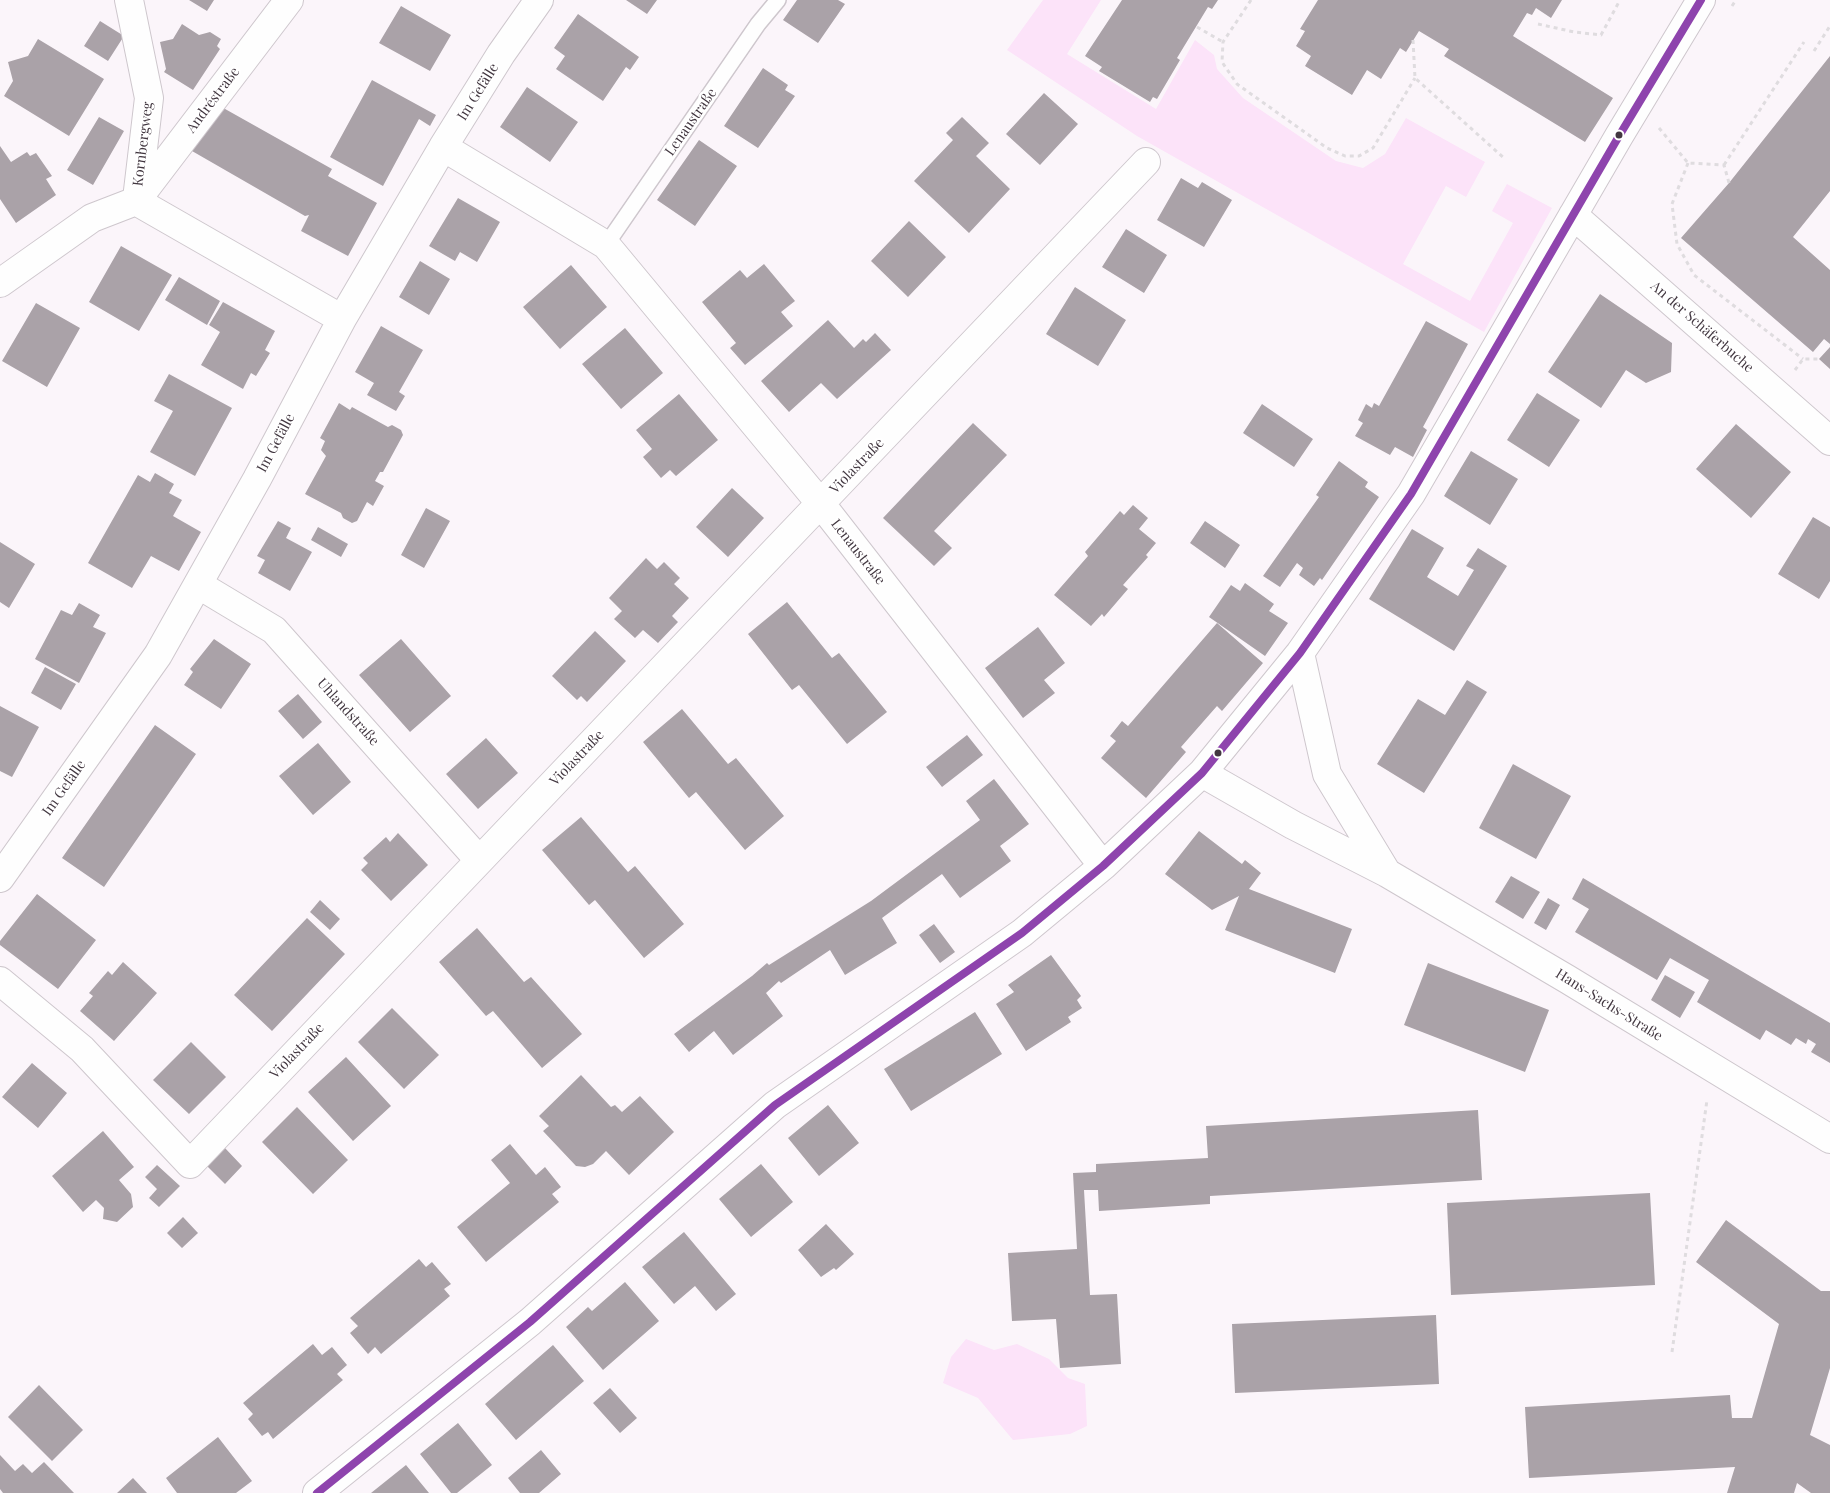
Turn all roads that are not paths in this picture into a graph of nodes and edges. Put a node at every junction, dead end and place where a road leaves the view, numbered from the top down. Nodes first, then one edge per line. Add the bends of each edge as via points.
1 (129, 0) edge
2 (289, 0) edge
3 (539, 0) edge
4 (778, 0) edge
5 (1700, 0) edge
6 (443, 148) junction
7 (1146, 162) dead end
8 (136, 201) junction
9 (1573, 215) junction
10 (606, 245) junction
11 (0, 283) edge
12 (342, 319) junction
13 (1830, 441) edge
14 (821, 504) junction
15 (199, 585) junction
16 (1300, 653) junction
17 (1202, 772) junction
18 (479, 860) junction
19 (1103, 866) junction
20 (1387, 874) junction
21 (0, 878) edge
22 (0, 981) edge
23 (1830, 1138) edge
24 (317, 1493) edge

1 - 8 street, Kornbergweg via 149,98
2 - 8 street, Andréstraße
3 - 6 street, Im Gefälle
4 - 10 lane, Lenaustraße via 758,24
5 - 9 street
6 - 10 street, Lenaustraße
6 - 12 street, Im Gefälle
7 - 14 street, Violastraße
8 - 11 street via 92,218
8 - 12 street
9 - 13 street, An der Schäferbuche
9 - 16 street via 1411,494
10 - 14 street, Lenaustraße
12 - 15 street, Im Gefälle
14 - 18 street, Violastraße
14 - 19 street, Lenaustraße
15 - 18 street, Uhlandstraße via 274,630
15 - 21 street, Im Gefälle via 158,655
16 - 17 street
16 - 20 street, Hans-Sachs-Straße via 1327,774
17 - 19 street
17 - 20 street, Hans-Sachs-Straße
18 - 22 street, Violastraße via 190,1164 82,1049
19 - 24 street via 1022,933 775,1105 530,1322
20 - 23 street, Hans-Sachs-Straße

